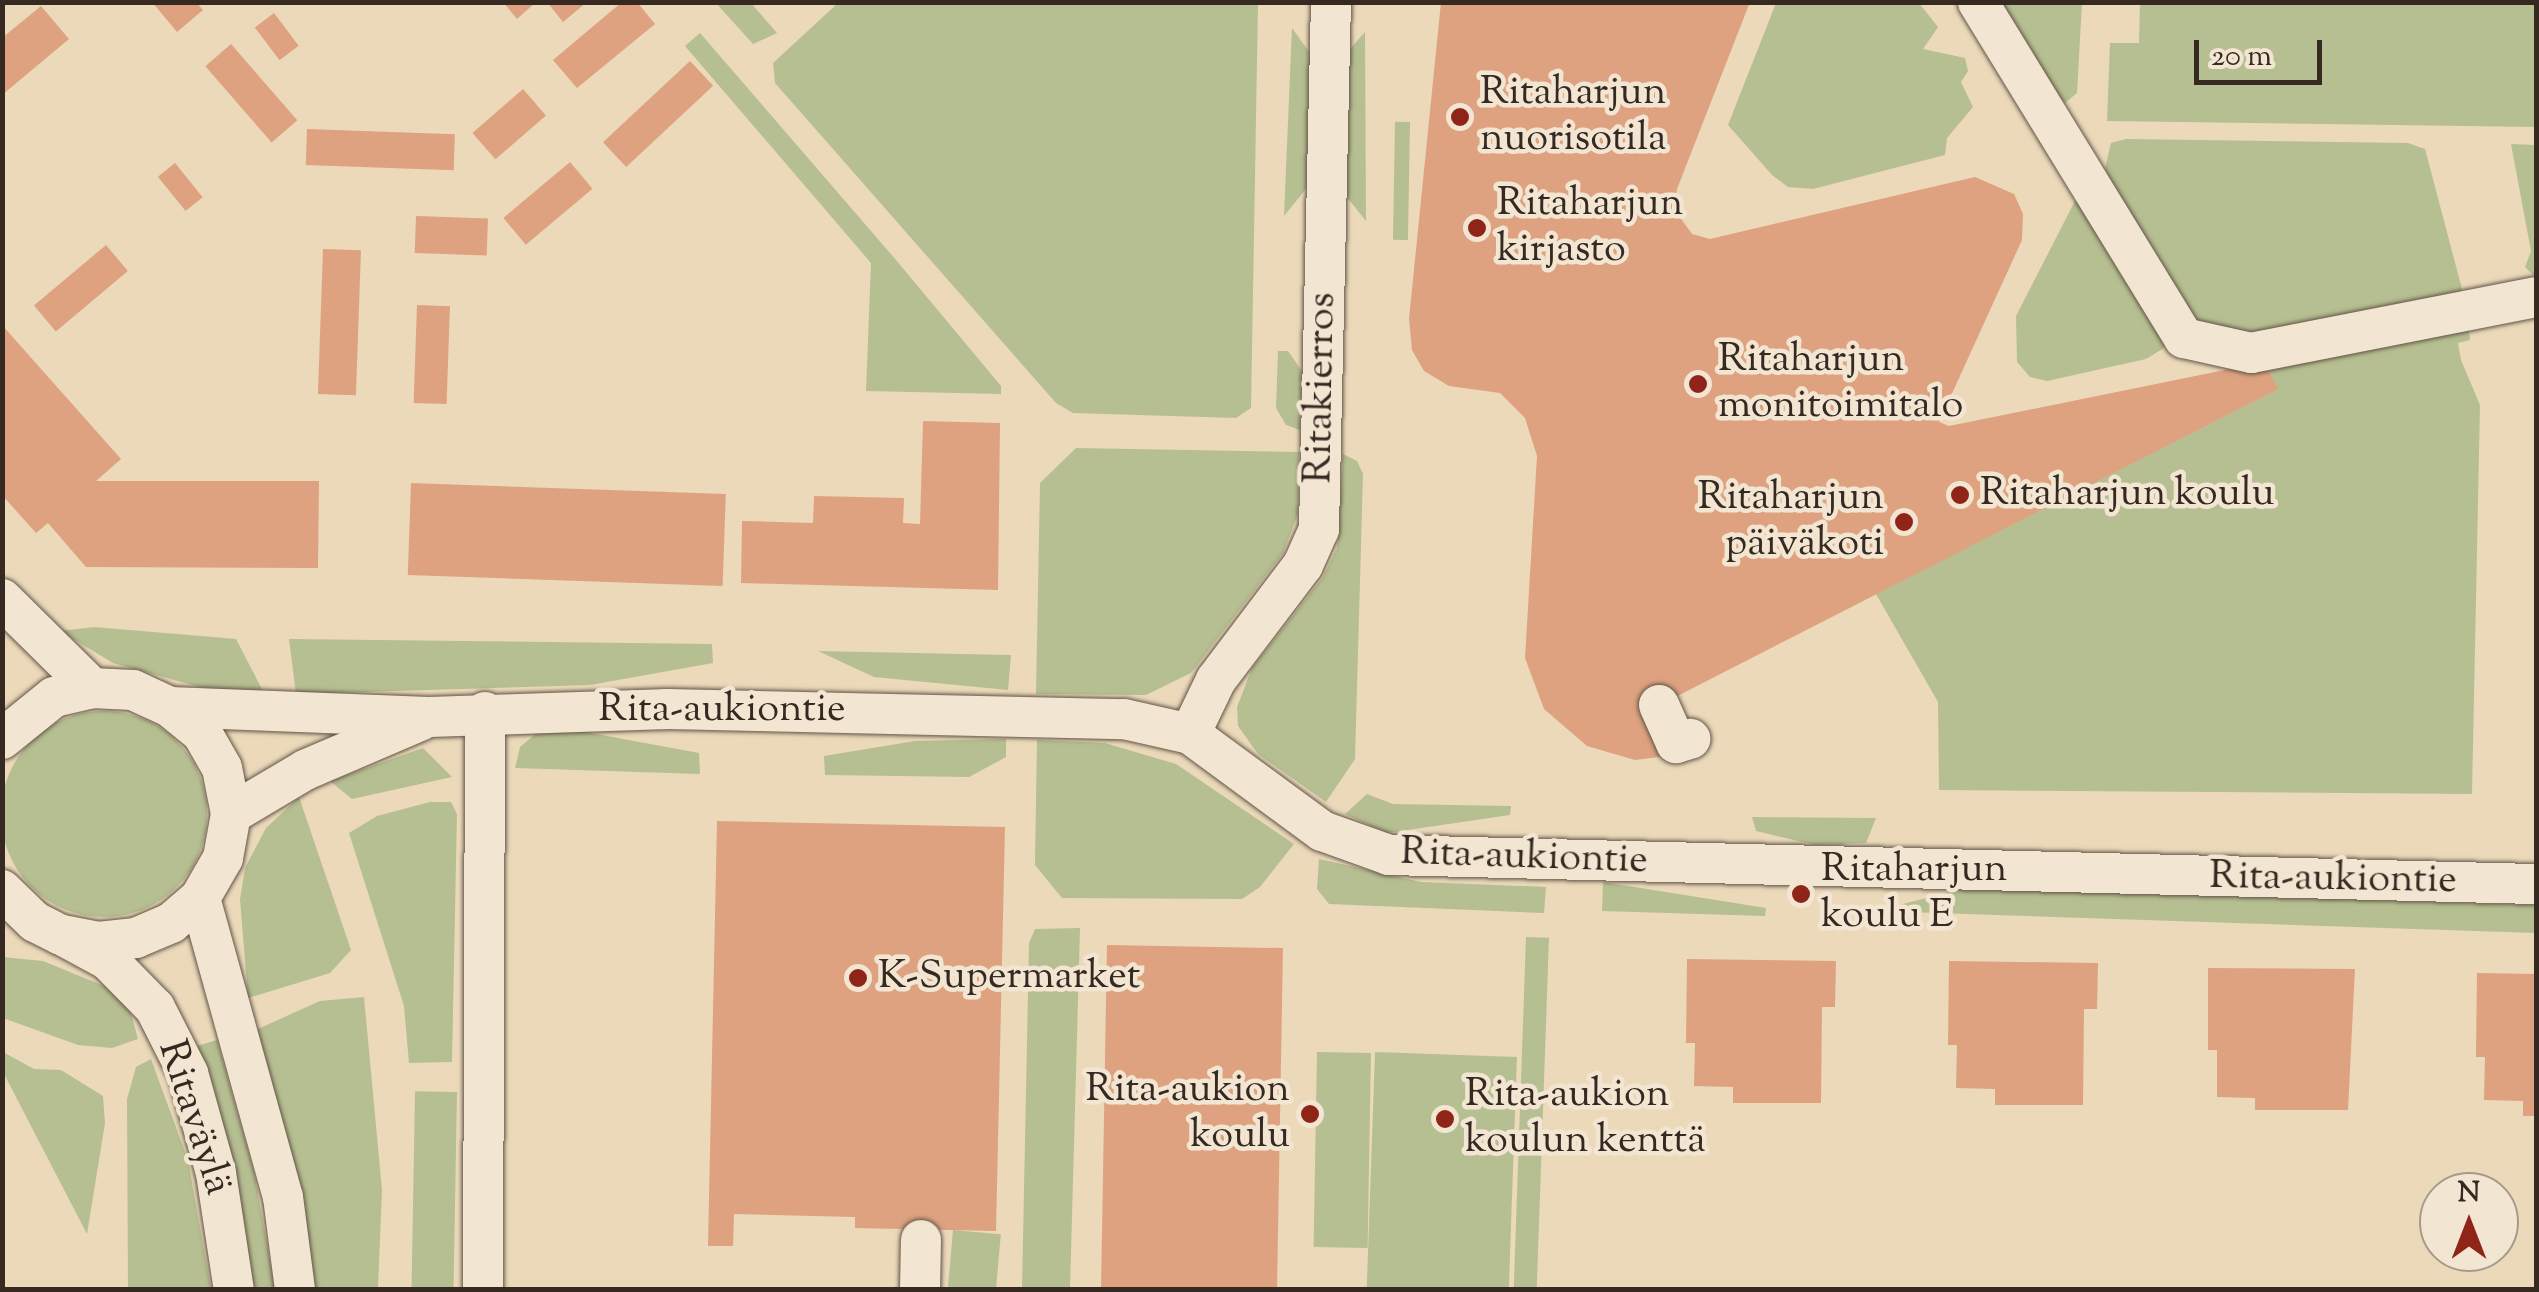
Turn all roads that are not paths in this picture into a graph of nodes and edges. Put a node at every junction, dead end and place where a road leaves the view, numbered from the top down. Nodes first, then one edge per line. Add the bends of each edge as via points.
1 (1332, 2) edge
2 (1978, 2) edge
3 (2536, 297) edge
4 (2, 599) edge
5 (92, 688) junction
6 (1659, 705) dead end
7 (170, 707) junction
8 (486, 712) junction
9 (429, 717) junction
10 (1190, 734) junction
11 (1690, 738) dead end
12 (2, 739) edge
13 (231, 814) junction
14 (2536, 884) edge
15 (2, 890) edge
16 (200, 898) junction
17 (33, 928) edge
18 (921, 1240) dead end
19 (234, 1290) edge
20 (295, 1290) edge
21 (483, 1290) edge
22 (920, 1290) edge

1 - 10 street, Ritakierros via 1319,529 1303,565 1216,680
2 - 3 street via 2184,338 2251,353
4 - 5 street
5 - 7 street via 133,690
5 - 12 street via 54,698
6 - 11 street via 1676,744
7 - 9 street, Rita-aukiontie
7 - 13 street via 202,733 222,768
8 - 9 street, Rita-aukiontie
8 - 10 street, Rita-aukiontie via 1021,714 1124,719
8 - 21 street
9 - 13 street, Rita-aukiontie via 305,770
10 - 14 street, Rita-aukiontie via 1322,831 1388,855
13 - 16 street via 223,858
15 - 17 street, Ritaväylä
16 - 17 street via 171,923 136,938 98,942
16 - 20 street, Ritaväylä via 283,1197
17 - 19 street, Ritaväylä via 108,960 155,1008 188,1073 216,1174
18 - 22 street

